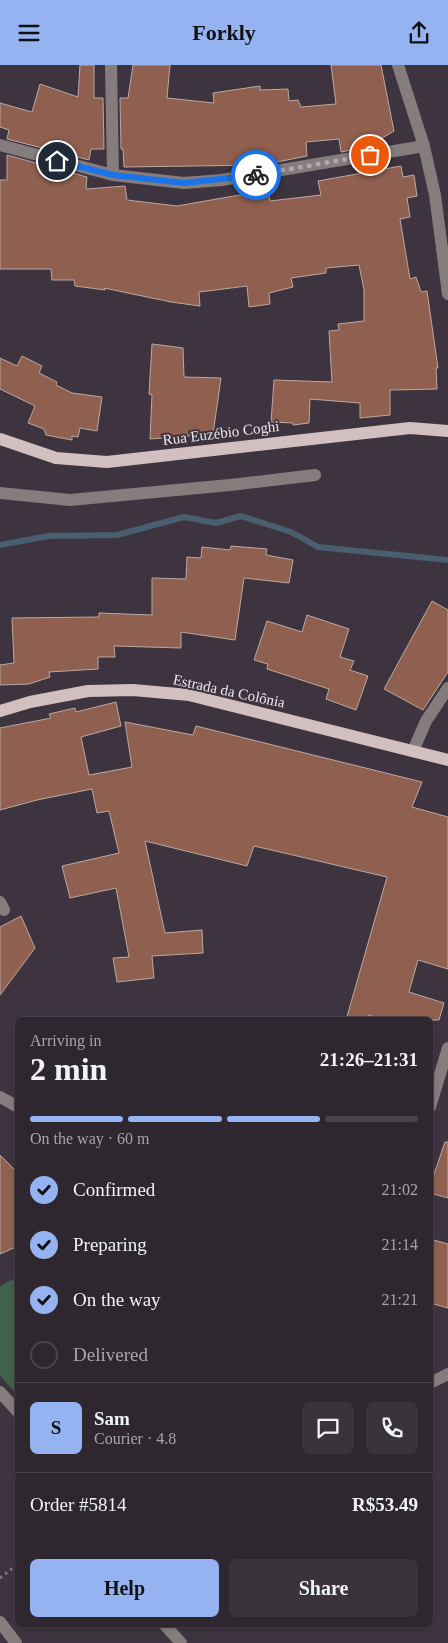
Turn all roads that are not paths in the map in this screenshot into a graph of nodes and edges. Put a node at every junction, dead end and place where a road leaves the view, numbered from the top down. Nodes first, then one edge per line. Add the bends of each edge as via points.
1 (111, 65) edge
2 (398, 65) edge
3 (0, 145) edge
4 (424, 146) junction
5 (113, 175) junction
6 (448, 295) edge
7 (448, 431) edge
8 (1, 443) edge
9 (315, 475) dead end
10 (0, 493) edge
11 (448, 688) edge
12 (0, 711) edge
13 (413, 751) junction
14 (448, 760) edge
15 (448, 1048) edge
16 (0, 1097) edge
17 (433, 1097) edge
18 (15, 1105) edge
19 (448, 1374) edge
20 (433, 1382) edge
21 (0, 1392) edge
22 (15, 1409) edge
23 (0, 1622) edge
24 (167, 1627) edge
25 (16, 1643) edge
26 (181, 1643) edge

1 - 5 street
2 - 4 street
3 - 5 street
4 - 5 street via 222,180 184,183
4 - 6 street via 435,195
7 - 8 main road, Rua Euzébio Coghi via 410,428 107,461 56,458
9 - 10 street via 70,500
11 - 13 street via 426,721
12 - 13 main road, Estrada da Colônia via 88,691 189,695
13 - 14 main road, Estrada da Colônia
15 - 17 street
16 - 18 street
19 - 20 street
21 - 22 street
23 - 25 street
24 - 26 street

